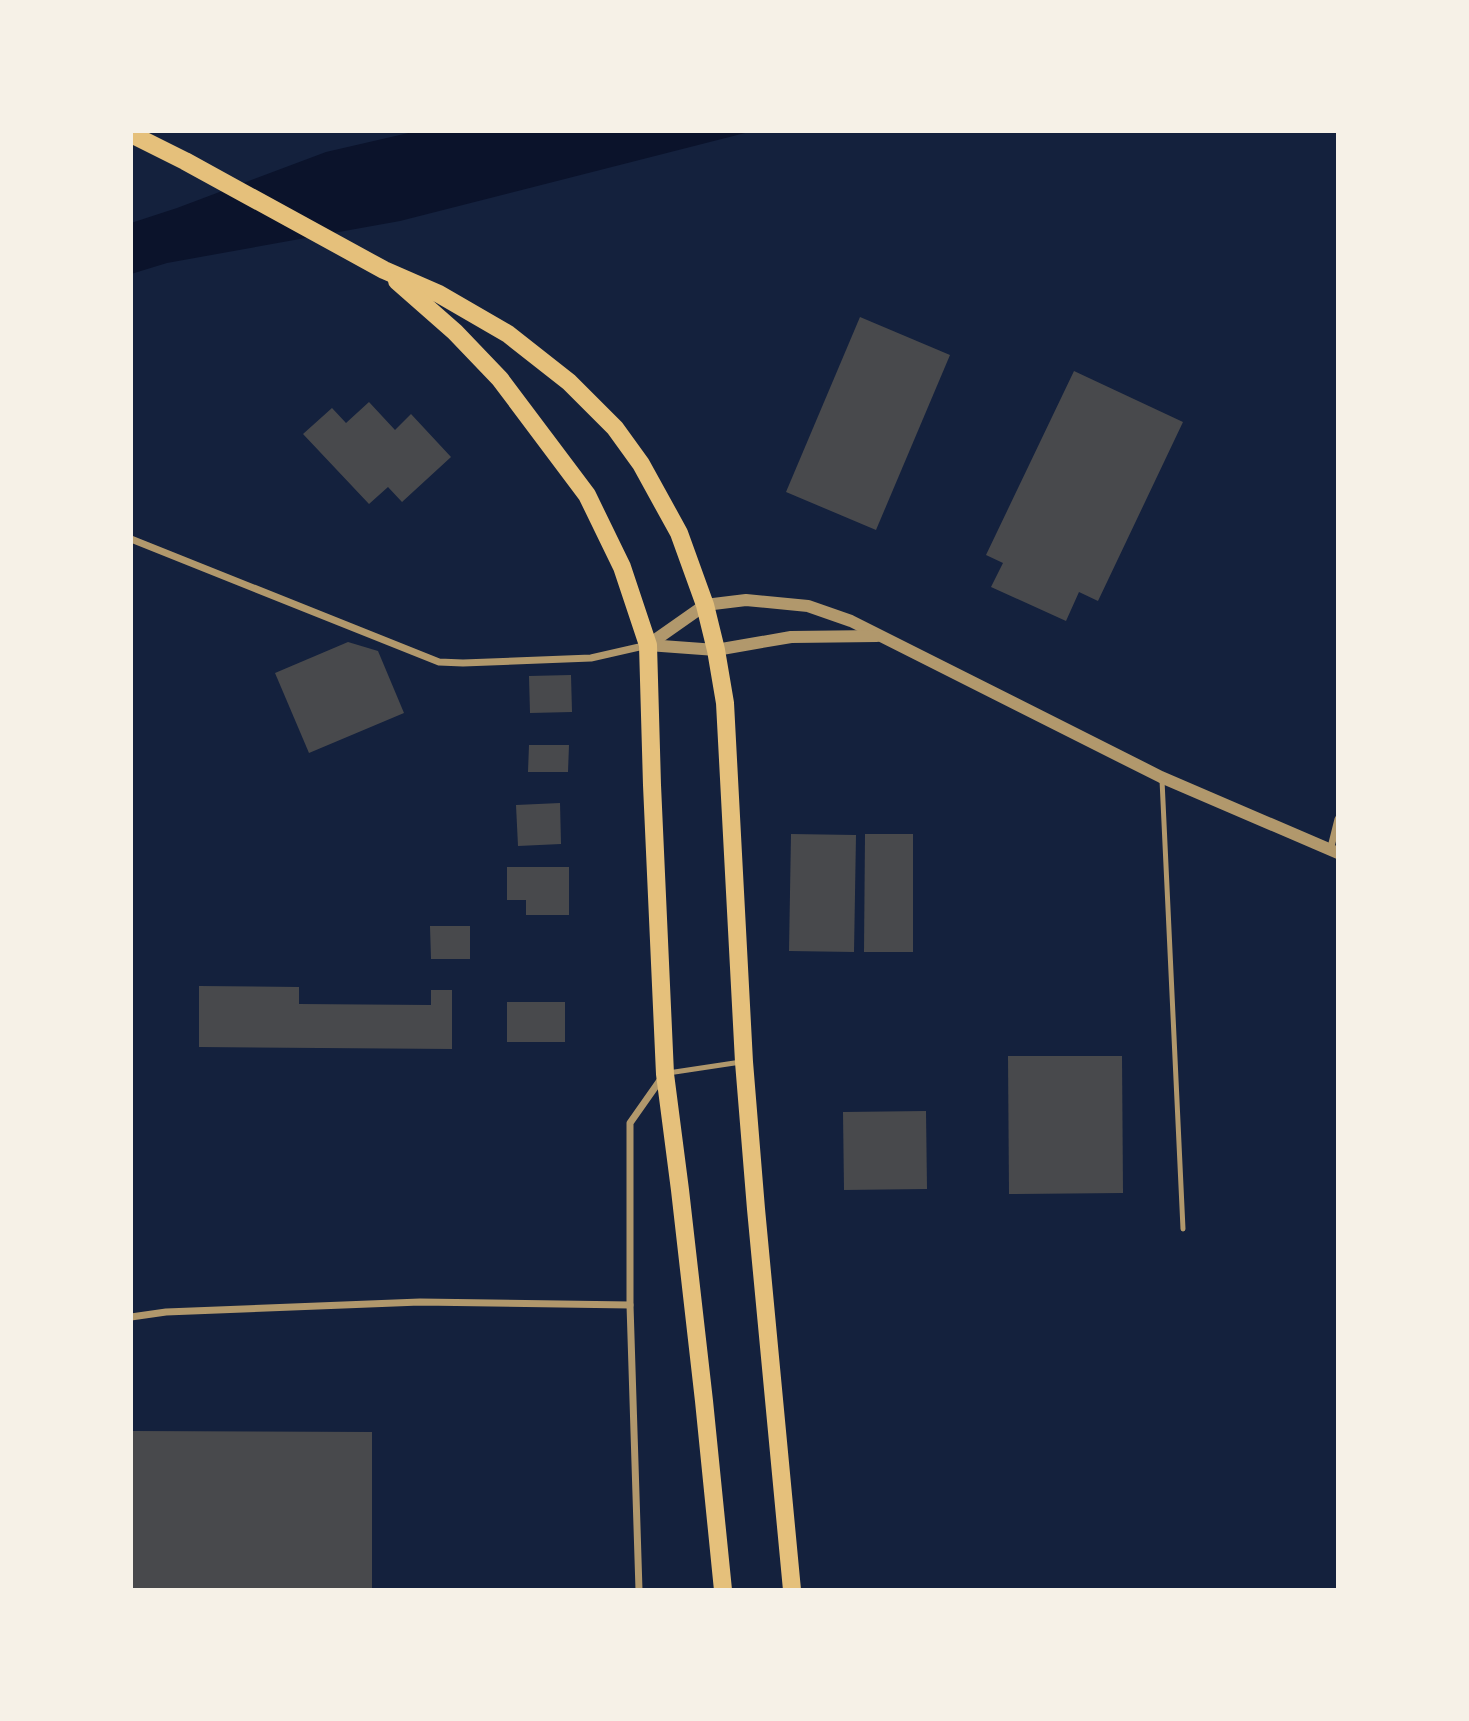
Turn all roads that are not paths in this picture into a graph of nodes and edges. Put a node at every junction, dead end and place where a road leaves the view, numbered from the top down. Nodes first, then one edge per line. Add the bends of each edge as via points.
1 (131, 134) edge
2 (384, 270) junction
3 (131, 539) edge
4 (705, 605) junction
5 (881, 636) junction
6 (648, 645) junction
7 (716, 650) junction
8 (1161, 777) junction
9 (1338, 819) edge
10 (1334, 852) edge
11 (744, 1062) junction
12 (665, 1074) junction
13 (1183, 1229) dead end
14 (629, 1305) junction
15 (131, 1317) edge
16 (639, 1590) edge
17 (723, 1590) edge
18 (792, 1590) edge

1 - 2 main road
2 - 4 main road via 439,294 509,334 569,382 615,428 679,533
2 - 6 main road via 500,379 587,495 622,567
3 - 6 street via 439,662 591,658
4 - 5 street via 746,600 808,606
4 - 6 street
4 - 7 main road
5 - 7 street via 790,637
5 - 8 street
6 - 7 street
6 - 12 main road
7 - 11 main road via 725,704
8 - 10 street
8 - 13 lane
9 - 10 street
11 - 12 lane
11 - 18 main road
12 - 14 street via 629,1123
12 - 17 main road
14 - 15 street via 420,1302
14 - 16 street

